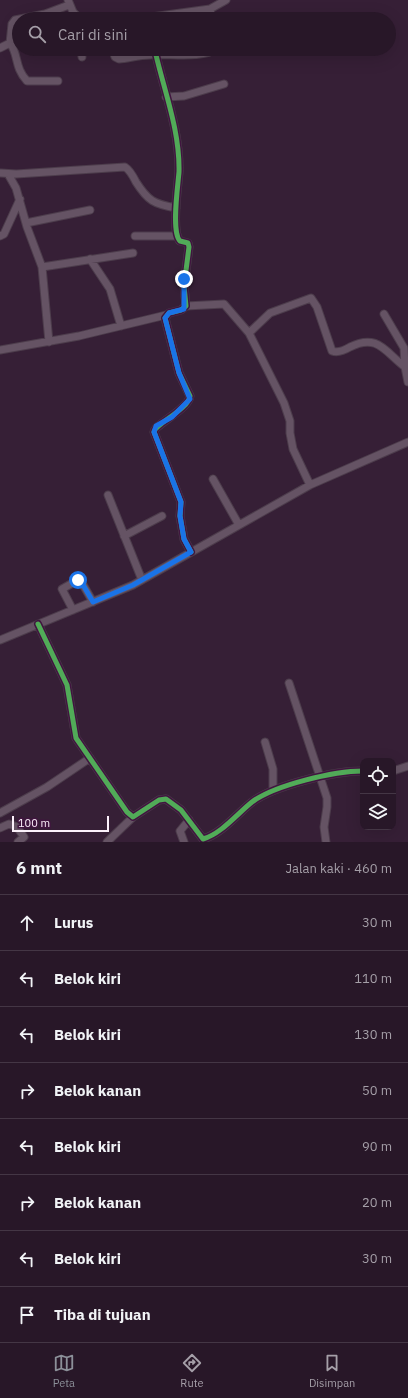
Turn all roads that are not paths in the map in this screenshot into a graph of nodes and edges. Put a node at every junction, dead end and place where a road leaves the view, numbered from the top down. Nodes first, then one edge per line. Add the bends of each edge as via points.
1 (226, 0) edge
2 (69, 3) edge
3 (210, 8) junction
4 (49, 12) edge
5 (75, 12) edge
6 (184, 12) edge
7 (211, 12) edge
8 (12, 24) edge
9 (10, 43) junction
10 (12, 46) edge
11 (0, 48) edge
12 (15, 56) edge
13 (115, 56) edge
14 (147, 56) edge
15 (156, 56) edge
16 (58, 81) dead end
17 (224, 84) dead end
18 (166, 97) junction
19 (2, 172) edge
20 (20, 199) junction
21 (176, 208) junction
22 (90, 210) dead end
23 (26, 223) junction
24 (0, 236) edge
25 (135, 236) dead end
26 (177, 236) junction
27 (133, 253) dead end
28 (90, 259) junction
29 (42, 267) junction
30 (186, 306) junction
31 (384, 314) dead end
32 (166, 315) junction
33 (121, 326) junction
34 (249, 333) junction
35 (49, 342) junction
36 (0, 350) edge
37 (405, 367) junction
38 (408, 382) edge
39 (408, 442) edge
40 (214, 479) dead end
41 (310, 485) junction
42 (108, 495) dead end
43 (162, 516) dead end
44 (240, 525) junction
45 (124, 536) junction
46 (191, 552) junction
47 (142, 580) junction
48 (93, 602) junction
49 (73, 610) junction
50 (38, 624) junction
51 (0, 640) edge
52 (289, 682) dead end
53 (265, 742) dead end
54 (90, 758) junction
55 (408, 766) edge
56 (396, 770) edge
57 (360, 772) edge
58 (320, 777) junction
59 (273, 790) junction
60 (0, 813) edge
61 (133, 817) junction
62 (190, 820) junction
63 (0, 828) edge
64 (203, 841) edge
65 (18, 842) edge
66 (107, 842) edge
67 (184, 842) edge
68 (326, 842) edge

1 - 3 street
2 - 4 street
2 - 5 street
3 - 6 street
3 - 7 street
8 - 9 street
9 - 10 street
9 - 11 street
12 - 16 street via 18,70 26,80
13 - 14 street via 119,59
15 - 18 street
17 - 18 street via 190,94
18 - 21 street via 174,121 178,164
19 - 20 street
19 - 21 street via 125,167 149,200
20 - 23 street
20 - 24 street via 4,234
21 - 26 street
22 - 23 street
23 - 29 street
25 - 26 street
26 - 30 street via 180,241 188,243 189,247 184,286
27 - 28 street
28 - 29 street
28 - 33 street via 110,289
29 - 35 street
30 - 32 street
30 - 34 street via 224,304
31 - 37 street via 404,348
32 - 33 street
32 - 46 street via 179,373 190,399 172,417 156,426 154,432 181,502 180,516 184,539
33 - 35 street
34 - 37 street via 270,313 311,298 317,307 332,351 344,350 366,341 374,342
34 - 41 street via 286,407 293,449
35 - 36 street
37 - 38 street
39 - 41 street
40 - 44 street
41 - 44 street
42 - 45 street
43 - 45 street
44 - 46 street
45 - 47 street
46 - 47 street
47 - 48 street
48 - 49 street
48 - 49 street via 78,580 62,589
49 - 50 street
50 - 51 street
50 - 54 street via 67,685 76,738
52 - 58 street
53 - 59 street via 272,769
54 - 60 street via 36,794
54 - 61 street
55 - 56 street
57 - 58 street via 342,772
58 - 59 street
58 - 68 street via 327,802 324,827
59 - 64 street via 251,803
61 - 62 street via 159,800 166,799
61 - 66 street
62 - 64 street
62 - 67 street via 180,831
63 - 65 street via 9,824 17,827 24,837

